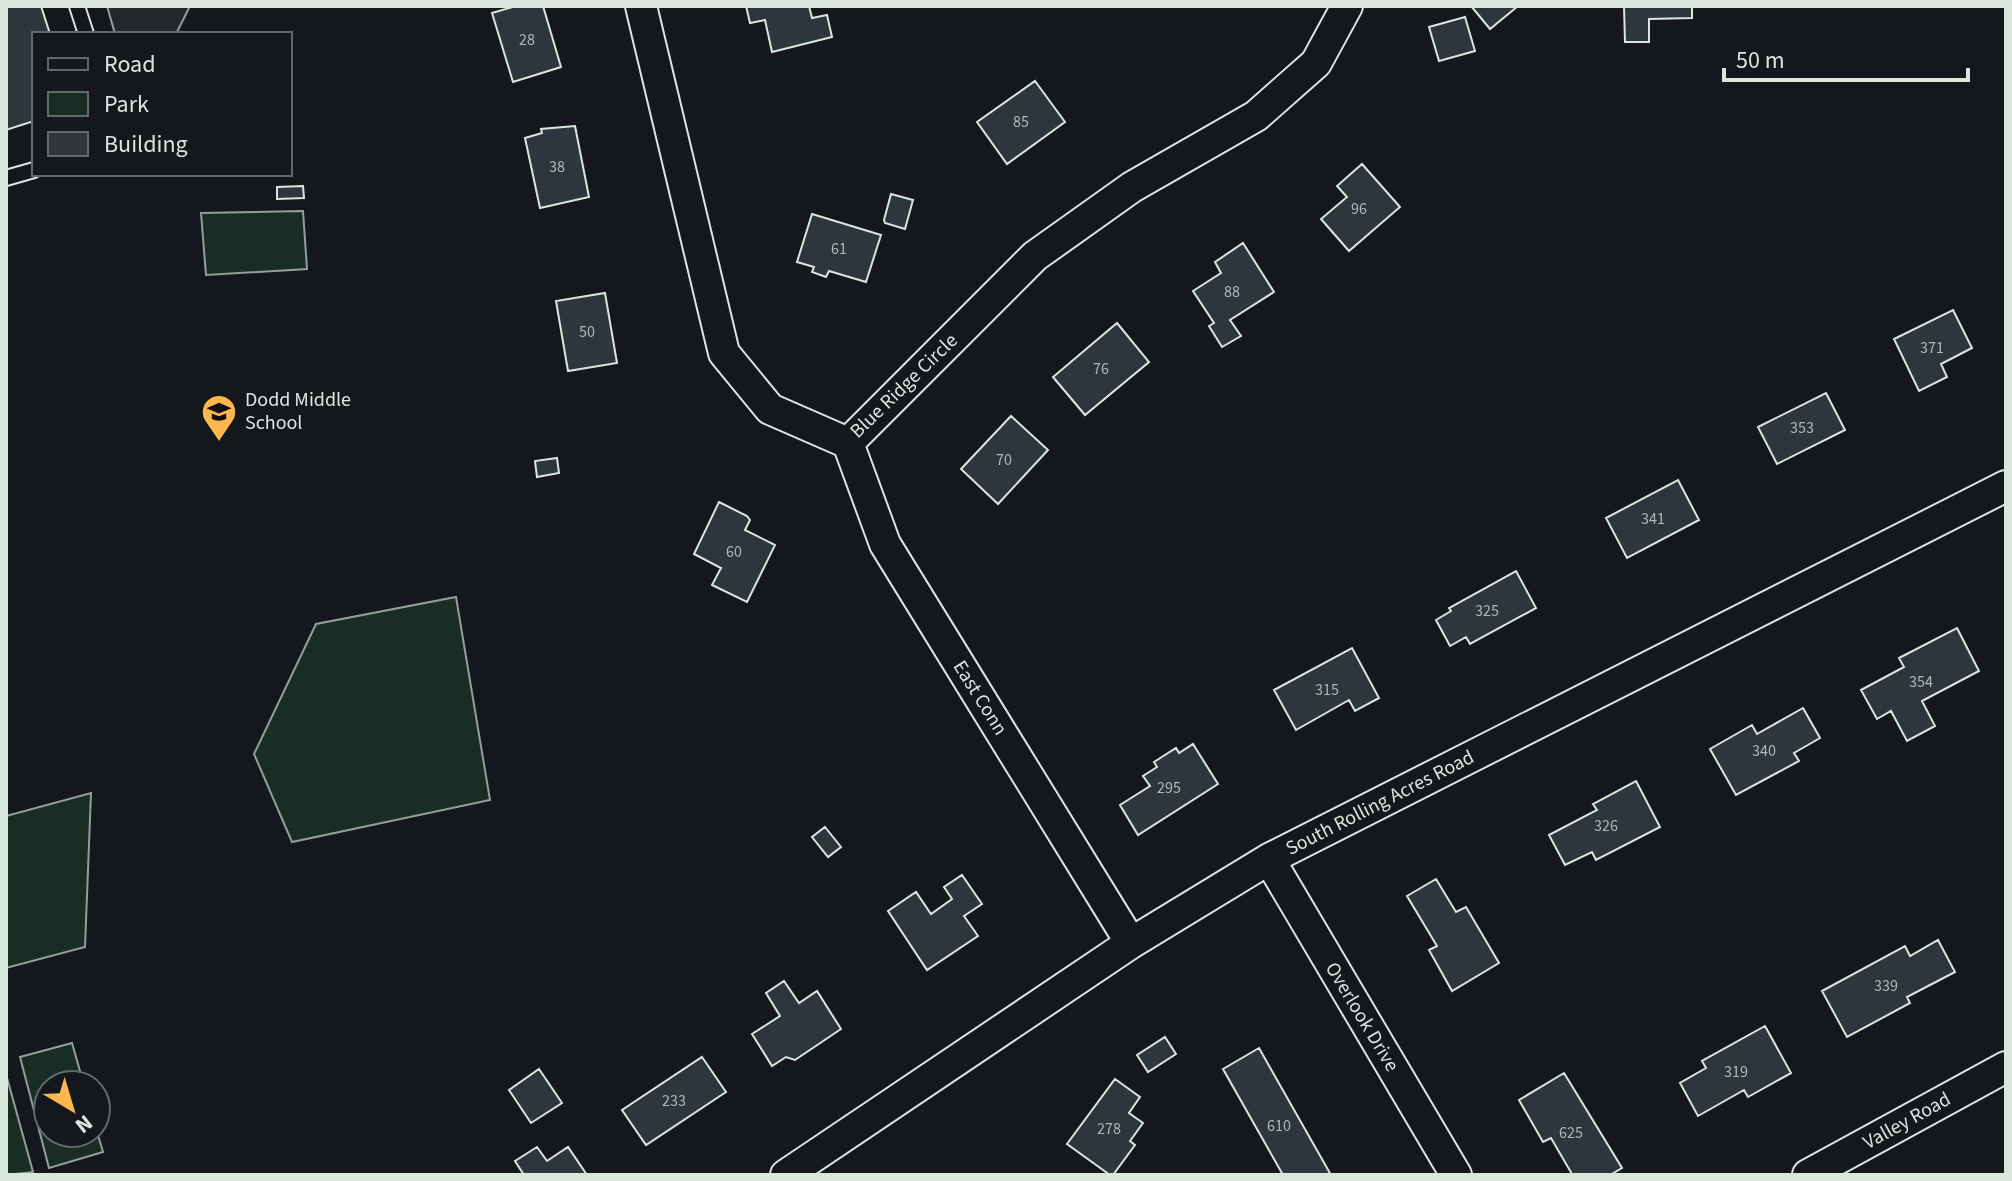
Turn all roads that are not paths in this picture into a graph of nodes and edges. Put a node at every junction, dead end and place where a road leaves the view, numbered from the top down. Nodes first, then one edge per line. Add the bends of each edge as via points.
1 (77, 6) edge
2 (641, 6) edge
3 (1347, 6) edge
4 (85, 32) edge
5 (32, 171) edge
6 (6, 178) edge
7 (848, 443) junction
8 (2006, 486) edge
9 (1269, 859) junction
10 (1131, 943) junction
11 (2006, 1067) edge
12 (786, 1175) edge
13 (1456, 1175) edge
14 (1808, 1175) edge

1 - 4 lane
2 - 7 street, Blue Ridge Circle via 724,353 770,409
3 - 7 street, Blue Ridge Circle via 1316,63 1256,116 1132,187 1035,256
5 - 6 lane
7 - 10 street, East Conn via 885,544
8 - 9 street, South Rolling Acres Road
9 - 10 street, South Rolling Acres Road
9 - 13 street, Overlook Drive
10 - 12 street, South Rolling Acres Road
11 - 14 street, Valley Road

